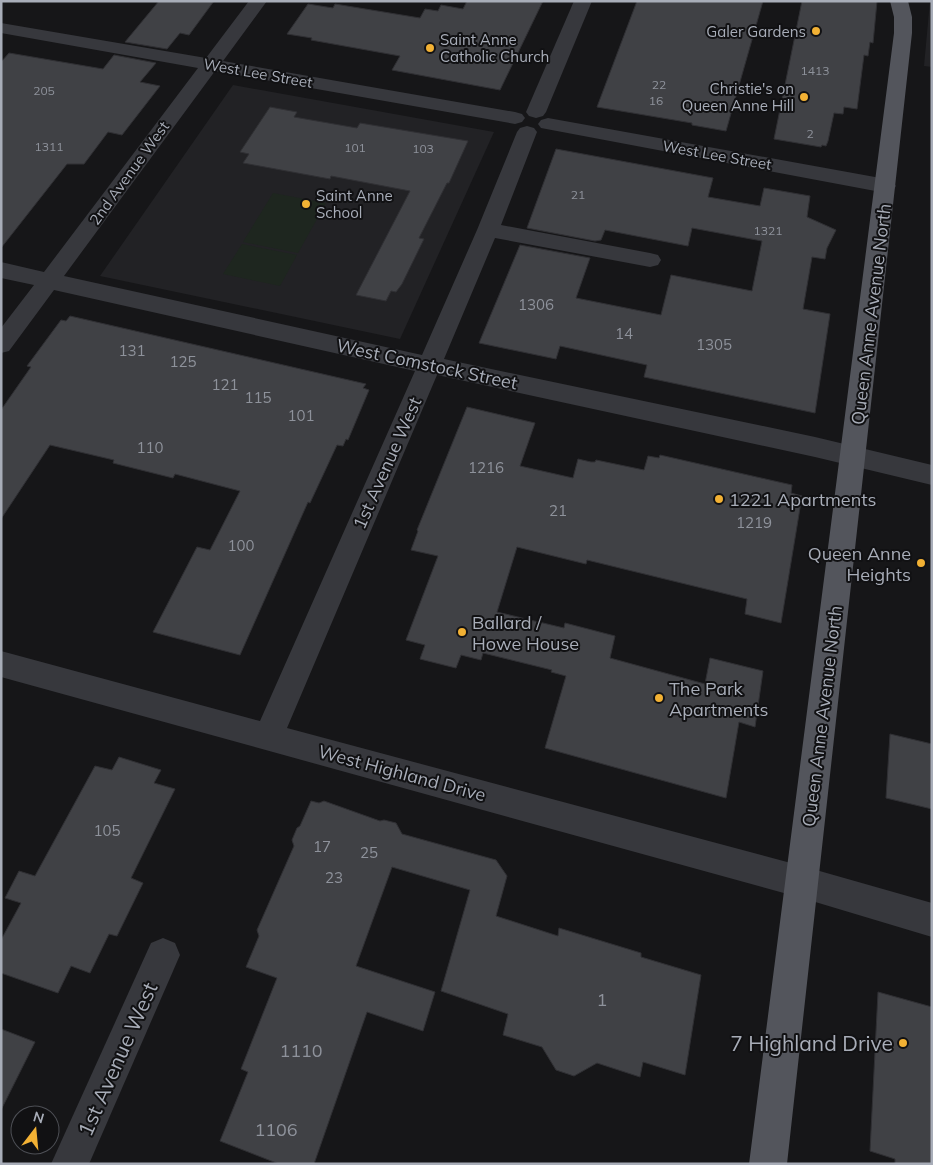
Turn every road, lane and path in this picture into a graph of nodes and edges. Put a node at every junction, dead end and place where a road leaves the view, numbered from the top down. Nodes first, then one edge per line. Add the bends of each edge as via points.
1 (258, 1) edge
2 (583, 1) edge
3 (899, 1) edge
4 (1, 28) edge
5 (209, 64) junction
6 (532, 122) junction
7 (886, 186) junction
8 (488, 230) junction
9 (650, 260) dead end
10 (1, 270) edge
11 (49, 280) junction
12 (1, 345) edge
13 (430, 365) junction
14 (854, 456) junction
15 (932, 475) edge
16 (1, 664) edge
17 (268, 737) junction
18 (802, 882) junction
19 (932, 920) edge
20 (163, 955) dead end
21 (70, 1164) edge
22 (768, 1164) edge

1 - 5 street, 2nd Avenue West
2 - 6 street, 1st Avenue West
3 - 7 main road, Queen Anne Avenue North via 903,33
4 - 5 street, West Lee Street
5 - 6 street, West Lee Street
5 - 11 street, 2nd Avenue West
6 - 7 street, West Lee Street
6 - 8 street, 1st Avenue West
7 - 14 main road, Queen Anne Avenue North
8 - 9 street
8 - 13 street, 1st Avenue West
10 - 11 street, West Comstock Street
11 - 12 street, 2nd Avenue West
11 - 13 street, West Comstock Street
13 - 14 street, West Comstock Street
13 - 17 street, 1st Avenue West
14 - 15 street, West Comstock Street
14 - 18 main road, Queen Anne Avenue North
16 - 17 street, West Highland Drive
17 - 18 street, West Highland Drive
18 - 19 street, West Highland Drive
18 - 22 main road, Queen Anne Avenue North
20 - 21 street, 1st Avenue West

